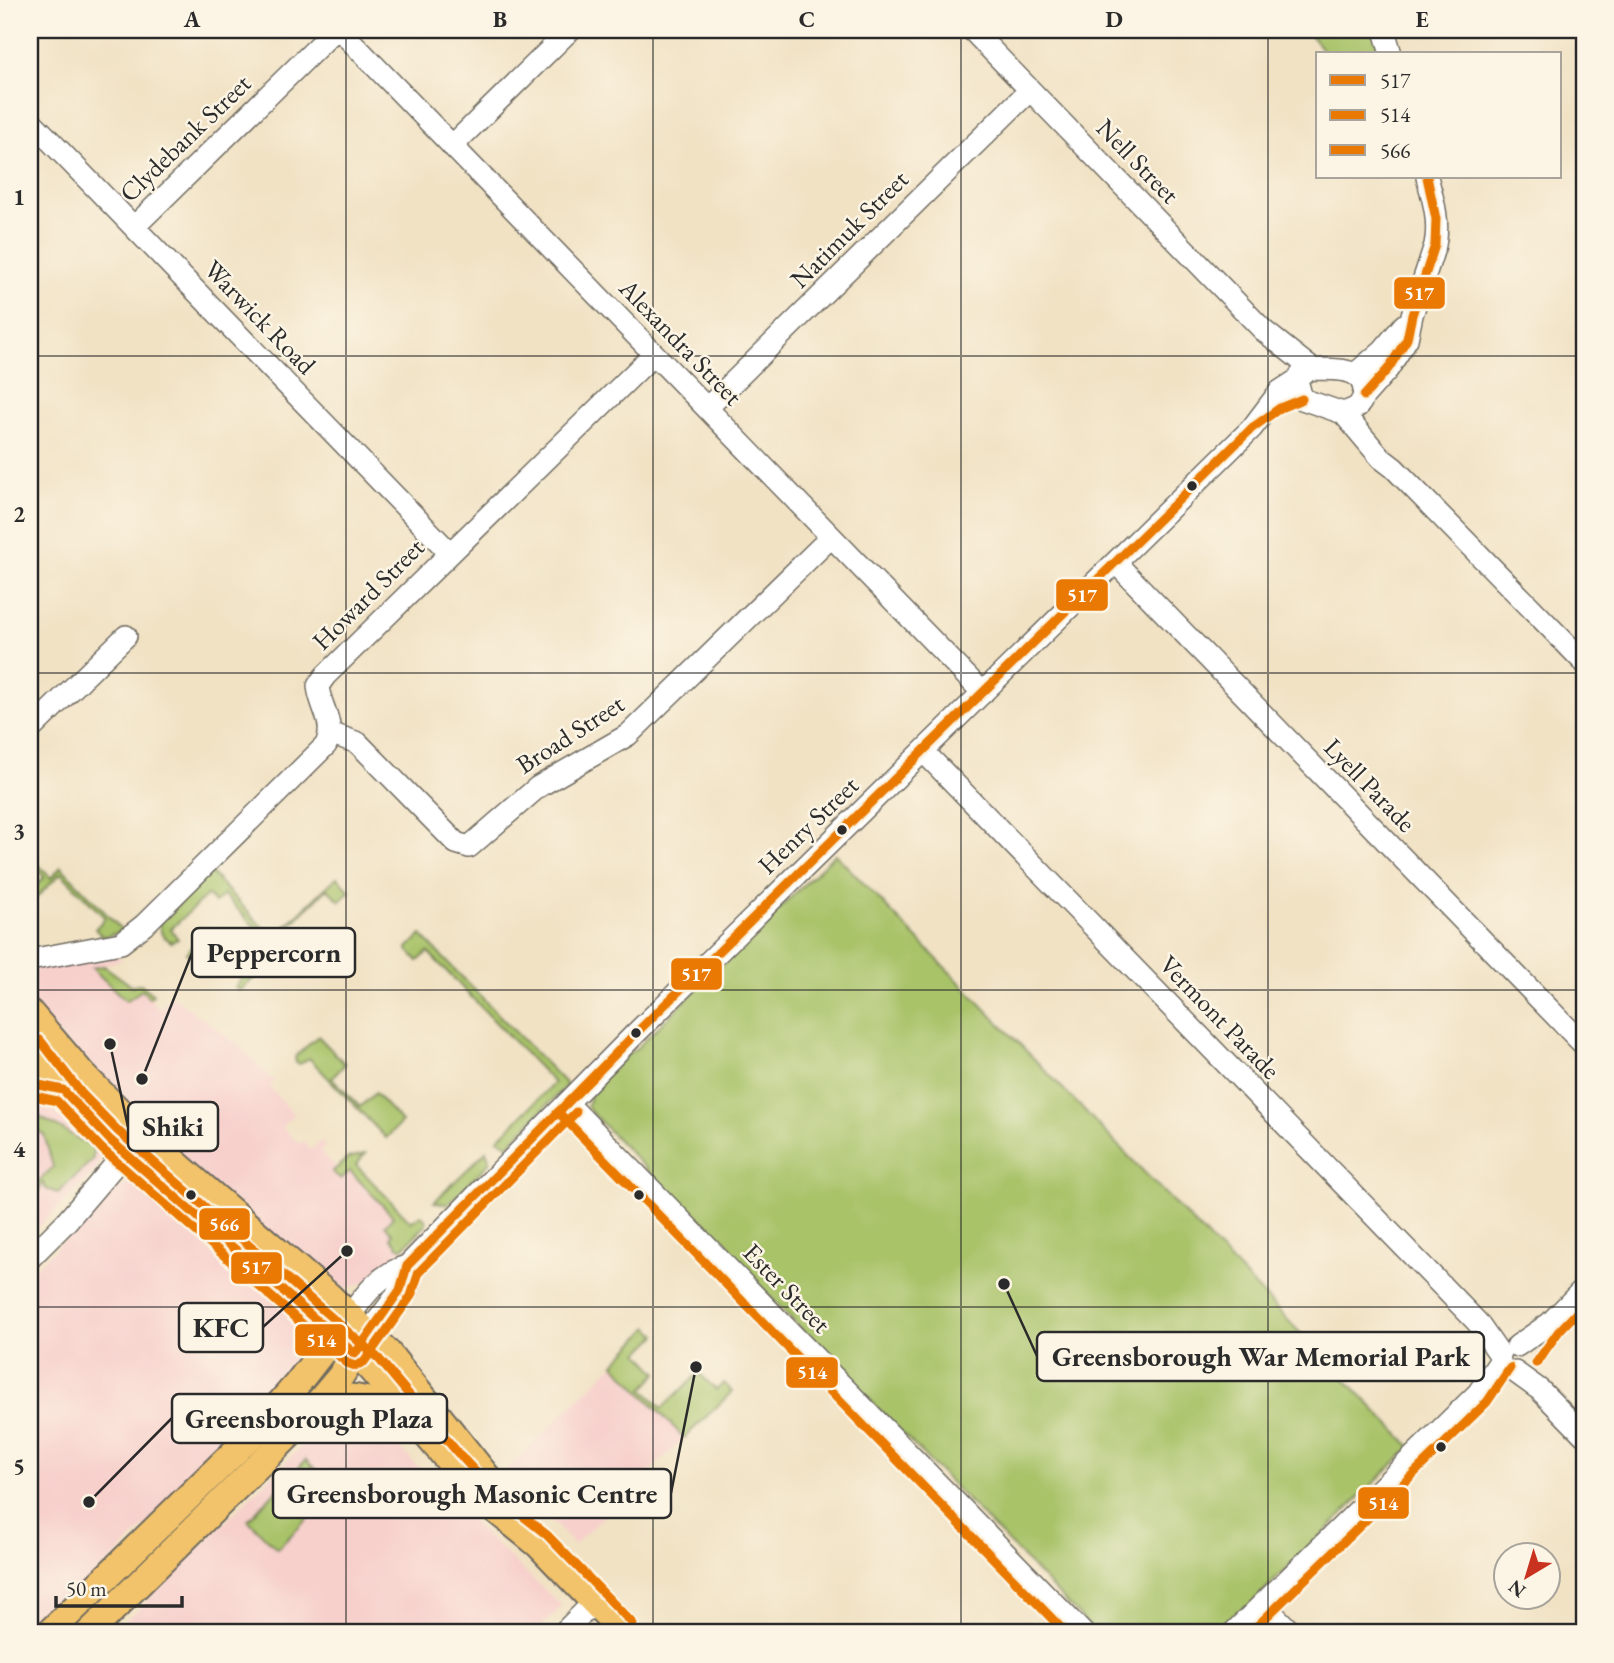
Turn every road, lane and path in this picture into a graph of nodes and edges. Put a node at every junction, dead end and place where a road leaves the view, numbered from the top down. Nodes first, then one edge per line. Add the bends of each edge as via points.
1 (337, 30) edge
2 (570, 30) edge
3 (972, 30) edge
4 (1384, 30) edge
5 (1390, 52) edge
6 (1030, 90) junction
7 (30, 120) edge
8 (452, 146) junction
9 (1427, 178) edge
10 (134, 227) junction
11 (1412, 315) junction
12 (654, 354) junction
13 (1355, 374) junction
14 (1302, 381) junction
15 (1355, 405) junction
16 (707, 408) junction
17 (831, 537) junction
18 (450, 553) junction
19 (1116, 563) junction
20 (126, 636) dead end
21 (1581, 651) edge
22 (983, 693) junction
23 (30, 730) edge
24 (330, 733) junction
25 (923, 751) junction
26 (30, 960) edge
27 (30, 1013) edge
28 (36, 1045) edge
29 (1584, 1045) edge
30 (30, 1083) edge
31 (63, 1090) junction
32 (567, 1103) junction
33 (134, 1144) junction
34 (30, 1258) edge
35 (1584, 1288) edge
36 (358, 1334) junction
37 (334, 1337) junction
38 (1513, 1359) junction
39 (320, 1401) junction
40 (424, 1432) junction
41 (1584, 1435) edge
42 (538, 1544) junction
43 (594, 1602) junction
44 (1264, 1604) junction
45 (49, 1633) edge
46 (89, 1633) edge
47 (563, 1633) edge
48 (624, 1633) edge
49 (1083, 1633) edge
50 (1233, 1633) edge
51 (1292, 1633) edge

1 - 8 street, Alexandra Street
1 - 10 street, Clydebank Street
2 - 8 street
3 - 6 street, Nell Street
4 - 5 street
6 - 14 street, Nell Street via 1264,331
6 - 16 street, Natimuk Street
7 - 10 street, Warwick Road
8 - 12 street, Alexandra Street
9 - 11 street via 1437,234
10 - 18 street, Warwick Road
11 - 13 street via 1383,351
11 - 15 street via 1399,354
12 - 16 street, Alexandra Street
12 - 18 street, Howard Street
13 - 14 street via 1347,371
13 - 15 street via 1364,386
14 - 15 street
14 - 19 street, Henry Street via 1280,408 1252,428
15 - 21 street via 1394,468
16 - 17 street, Alexandra Street
17 - 22 street, Alexandra Street
17 - 24 street, Broad Street via 628,736 545,782 469,847 456,843 358,743
18 - 24 street, Howard Street via 320,682 318,692
19 - 22 street, Henry Street
19 - 29 street, Lyell Parade
20 - 23 street
22 - 25 street, Henry Street
24 - 26 street via 321,750 129,939
25 - 32 street, Henry Street
25 - 38 street, Vermont Parade
27 - 28 main road
28 - 31 main road
28 - 33 main road
30 - 31 street
31 - 33 main road via 88,1118
32 - 36 street, Henry Street via 407,1266 384,1277
32 - 49 street, Ester Street
33 - 34 street
33 - 36 main road
33 - 37 main road
35 - 38 street
36 - 37 main road
36 - 39 main road via 340,1377
36 - 40 main road
36 - 42 main road via 416,1386
37 - 45 main road via 257,1430
38 - 41 street, Vermont Parade
38 - 44 street
39 - 40 main road via 344,1397 370,1400
39 - 46 main road
40 - 42 main road via 492,1507
42 - 43 main road
43 - 47 street
43 - 48 main road
44 - 50 street
44 - 51 street

